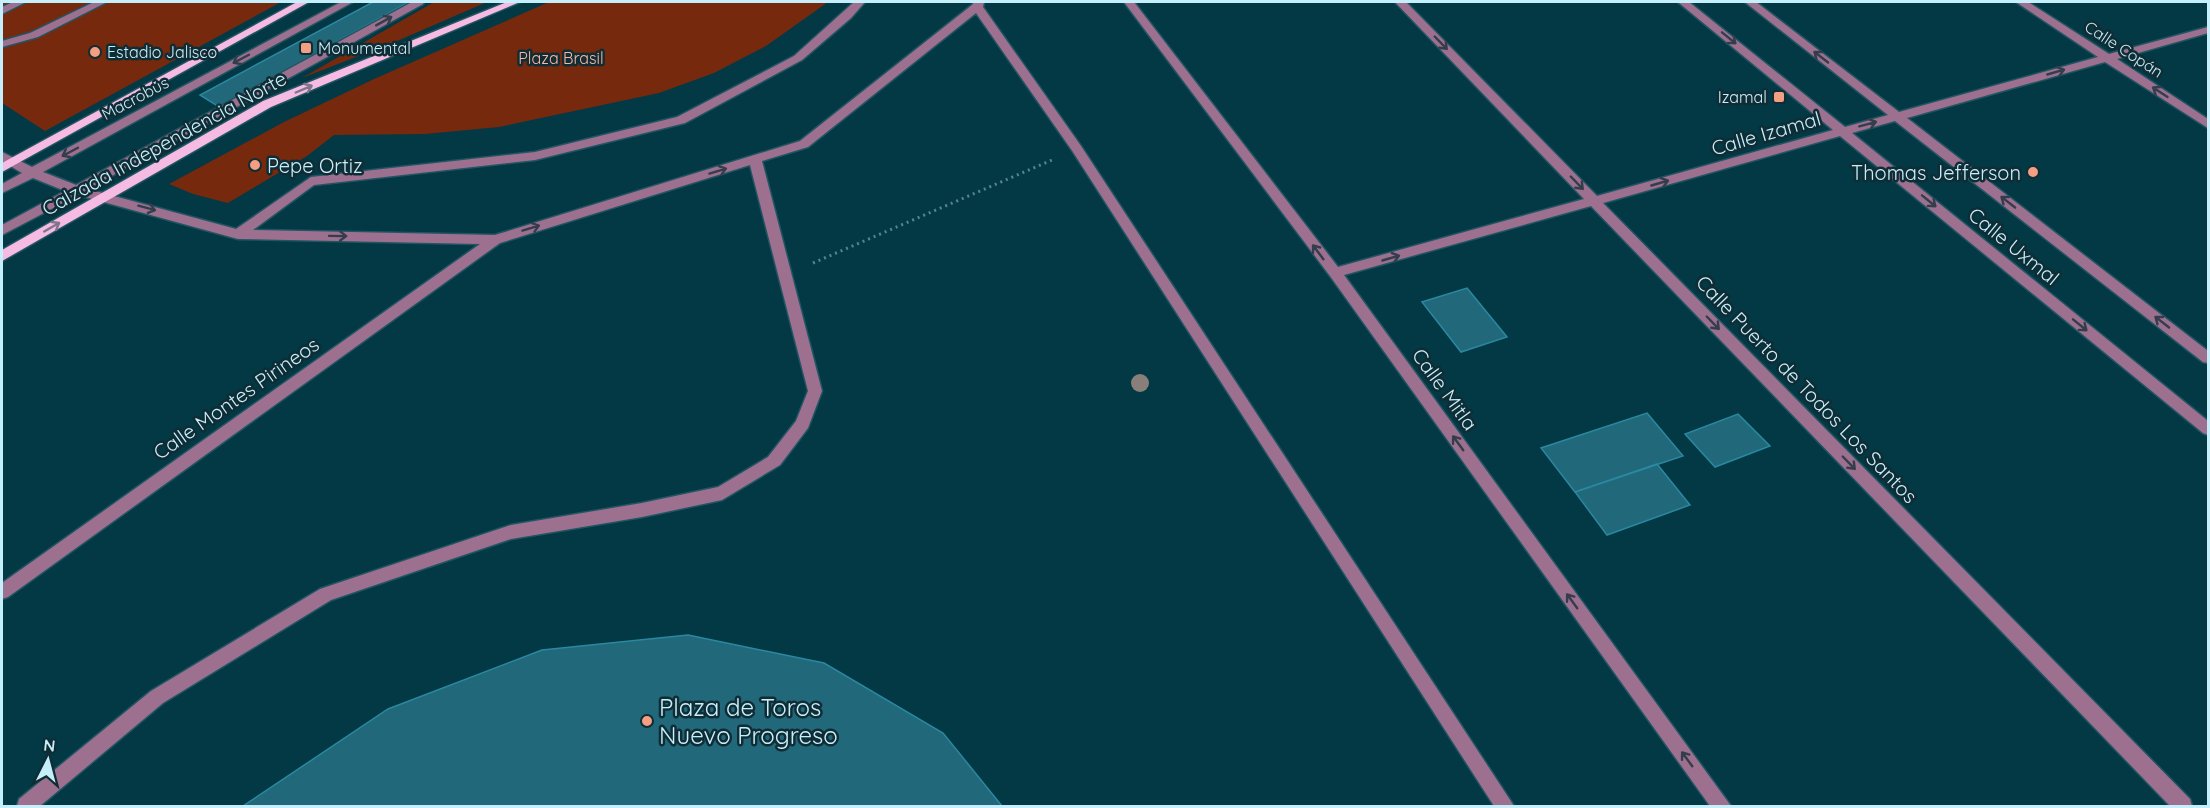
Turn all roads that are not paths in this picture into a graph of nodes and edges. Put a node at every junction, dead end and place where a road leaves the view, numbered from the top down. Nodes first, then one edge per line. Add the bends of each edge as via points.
1 (21, 2) edge
2 (102, 2) edge
3 (304, 2) edge
4 (348, 2) edge
5 (419, 2) edge
6 (515, 2) edge
7 (861, 2) edge
8 (1129, 2) edge
9 (1400, 2) edge
10 (1683, 2) edge
11 (1750, 2) edge
12 (2021, 2) edge
13 (978, 4) edge
14 (2, 11) edge
15 (2208, 30) edge
16 (2, 44) edge
17 (2108, 58) junction
18 (1898, 116) junction
19 (2208, 124) edge
20 (1843, 132) junction
21 (755, 159) junction
22 (5, 162) edge
23 (32, 173) junction
24 (2, 189) edge
25 (76, 190) junction
26 (105, 197) junction
27 (1594, 201) junction
28 (2, 231) edge
29 (238, 234) junction
30 (495, 240) junction
31 (2, 256) edge
32 (1335, 273) junction
33 (2208, 358) edge
34 (2208, 429) edge
35 (2, 591) edge
36 (26, 807) edge
37 (1505, 807) edge
38 (1721, 807) edge
39 (2183, 807) edge

1 - 14 street
2 - 16 street via 34,34
3 - 22 main road
4 -> 23 street, Macrobús
25 -> 5 street
26 -> 6 main road, Calzada Independencia Norte via 267,104
7 - 29 street via 798,58 681,120 535,156 310,181
32 -> 8 street, Calle Mitla
9 -> 27 street, Calle Puerto de Todos Los Santos
10 -> 20 street, Calle Uxmal
18 -> 11 street, Calle Uxmal
12 - 17 street, Calle Copán
13 - 21 street via 804,144
13 - 37 street via 1077,149
15 - 17 street, Calle Izamal
18 -> 17 street, Calle Izamal
19 -> 17 street, Calle Copán
20 -> 18 street, Calle Izamal
33 -> 18 street, Calle Uxmal
27 -> 20 street, Calle Izamal
20 -> 34 street, Calle Uxmal
30 -> 21 street
21 - 36 street via 815,391 803,424 774,461 722,493 511,532 326,594 157,697
22 - 23 street
23 - 24 street, Macrobús
23 - 25 street
25 - 26 street
25 - 28 street
26 -> 29 street
31 -> 26 main road, Calzada Independencia Norte
32 -> 27 street, Calle Izamal
27 -> 39 street, Calle Puerto de Todos Los Santos
29 -> 30 street
30 - 35 street, Calle Montes Pirineos
38 -> 32 street, Calle Mitla

